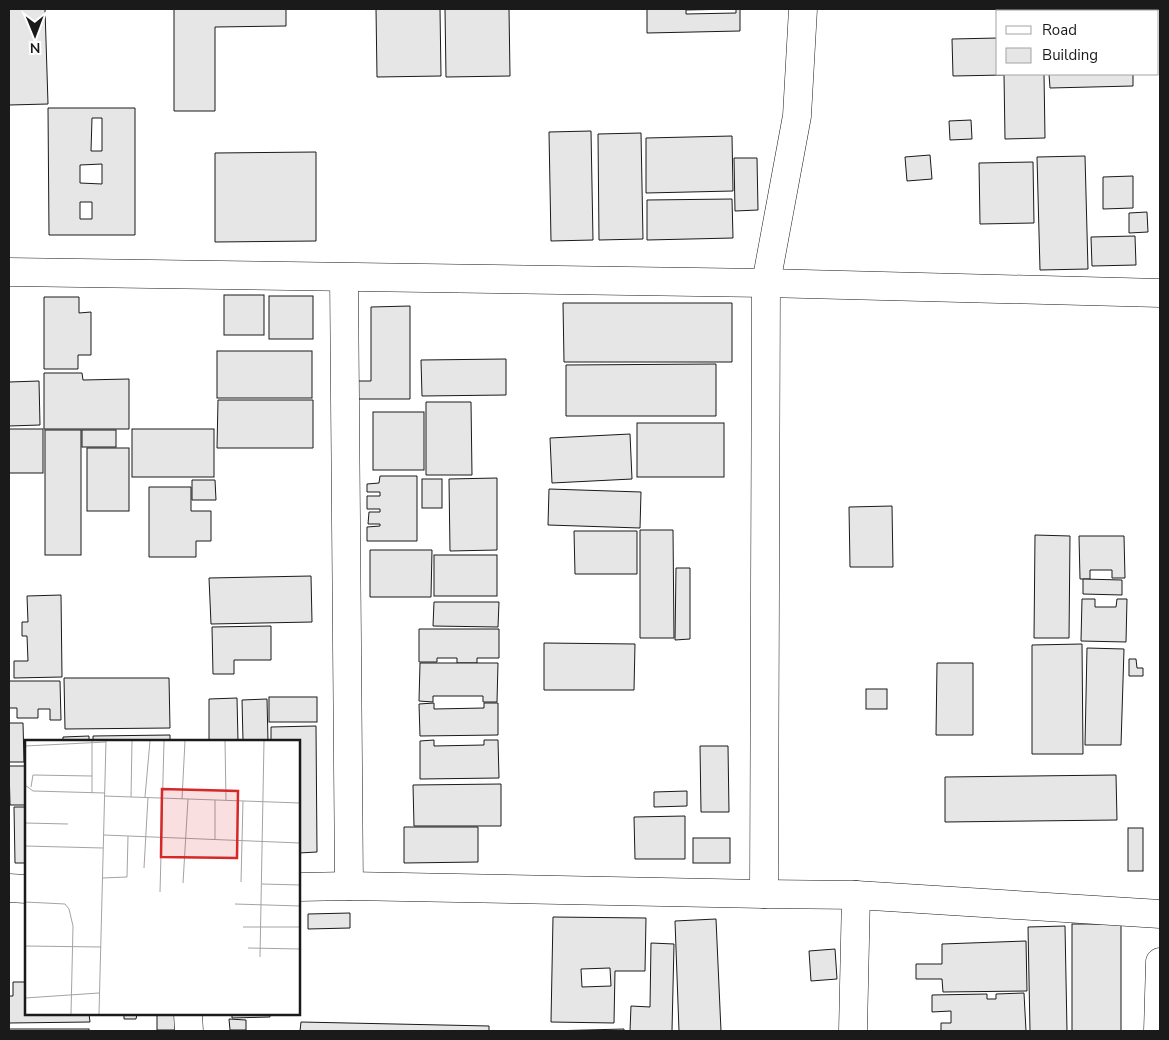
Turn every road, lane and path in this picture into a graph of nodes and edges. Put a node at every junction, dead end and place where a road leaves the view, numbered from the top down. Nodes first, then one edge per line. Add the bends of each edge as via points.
1 (804, 9) edge
2 (9, 272) edge
3 (344, 278) junction
4 (766, 283) junction
5 (1160, 293) edge
6 (349, 886) junction
7 (300, 887) edge
8 (9, 888) edge
9 (25, 888) edge
10 (764, 894) junction
11 (856, 894) junction
12 (1160, 914) edge
13 (1160, 962) edge
14 (188, 1015) edge
15 (189, 1031) edge
16 (852, 1031) edge
17 (1158, 1031) edge

1 - 4 street via 797,116
2 - 3 street
3 - 4 street
3 - 6 street
4 - 5 street
4 - 10 street
6 - 7 street
6 - 10 street
8 - 9 street
10 - 11 street
11 - 12 street
11 - 16 street
13 - 17 street
14 - 15 street

